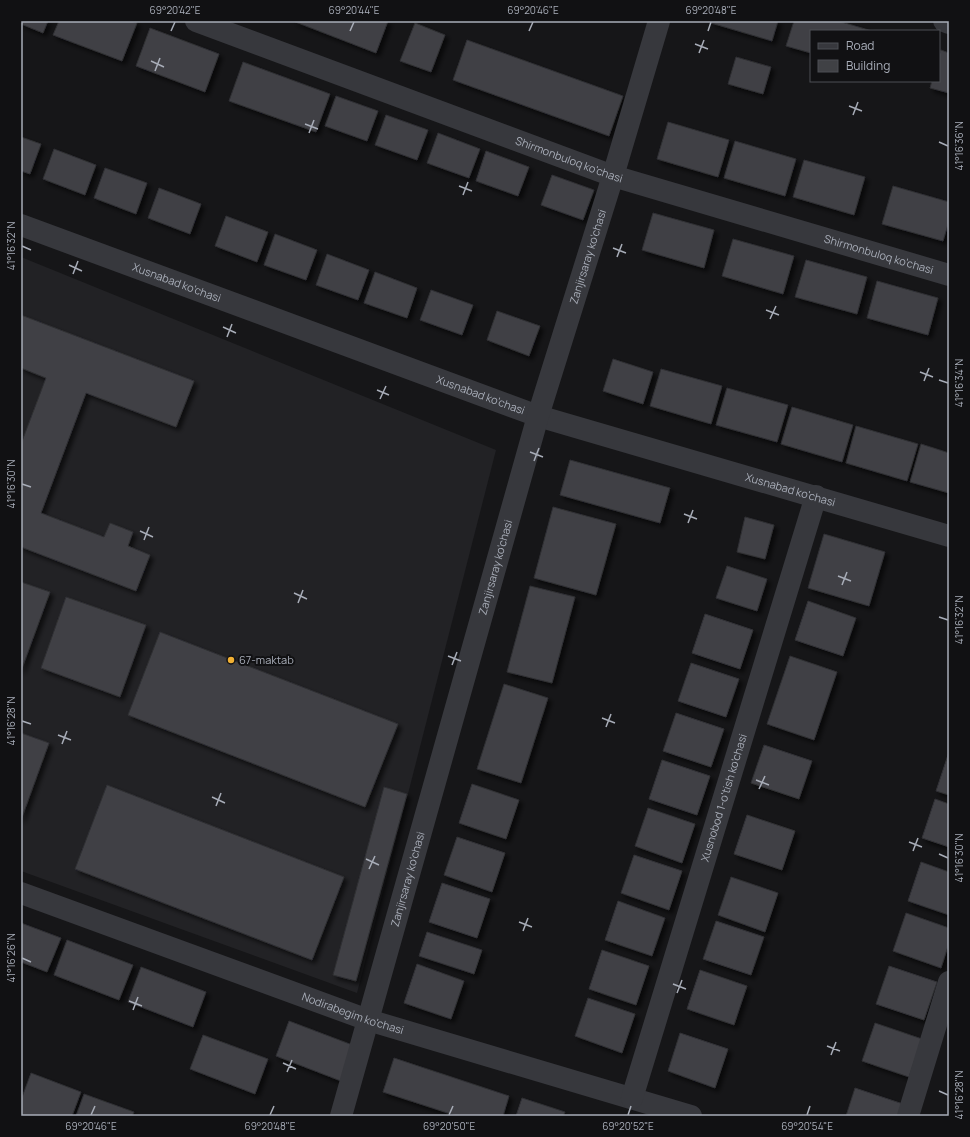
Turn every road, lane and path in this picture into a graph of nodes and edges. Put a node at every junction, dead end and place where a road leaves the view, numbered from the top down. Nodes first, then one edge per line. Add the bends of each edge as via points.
1 (196, 21) edge
2 (659, 21) edge
3 (944, 21) edge
4 (949, 23) edge
5 (613, 176) junction
6 (21, 226) edge
7 (949, 276) edge
8 (538, 416) junction
9 (816, 496) junction
10 (949, 536) edge
11 (21, 893) edge
12 (949, 982) edge
13 (368, 1020) junction
14 (632, 1098) junction
15 (341, 1116) edge
16 (691, 1116) edge
17 (908, 1116) edge

1 - 5 street, Shirmonbuloq ko'chasi
2 - 5 street, Zanjirsaray ko'chasi
3 - 4 street
5 - 7 street, Shirmonbuloq ko'chasi
5 - 8 street, Zanjirsaray ko'chasi
6 - 8 street, Xusnabad ko'chasi
8 - 9 street, Xusnabad ko'chasi
8 - 13 street, Zanjirsaray ko'chasi
9 - 10 street, Xusnabad ko'chasi
9 - 14 street, Xusnobod 1-o'tish ko'chasi
11 - 13 street, Nodirabegim ko'chasi
12 - 17 street
13 - 14 street, Nodirabegim ko'chasi
13 - 15 street, Zanjirsaray ko'chasi
14 - 16 street, Nodirabegim ko'chasi

